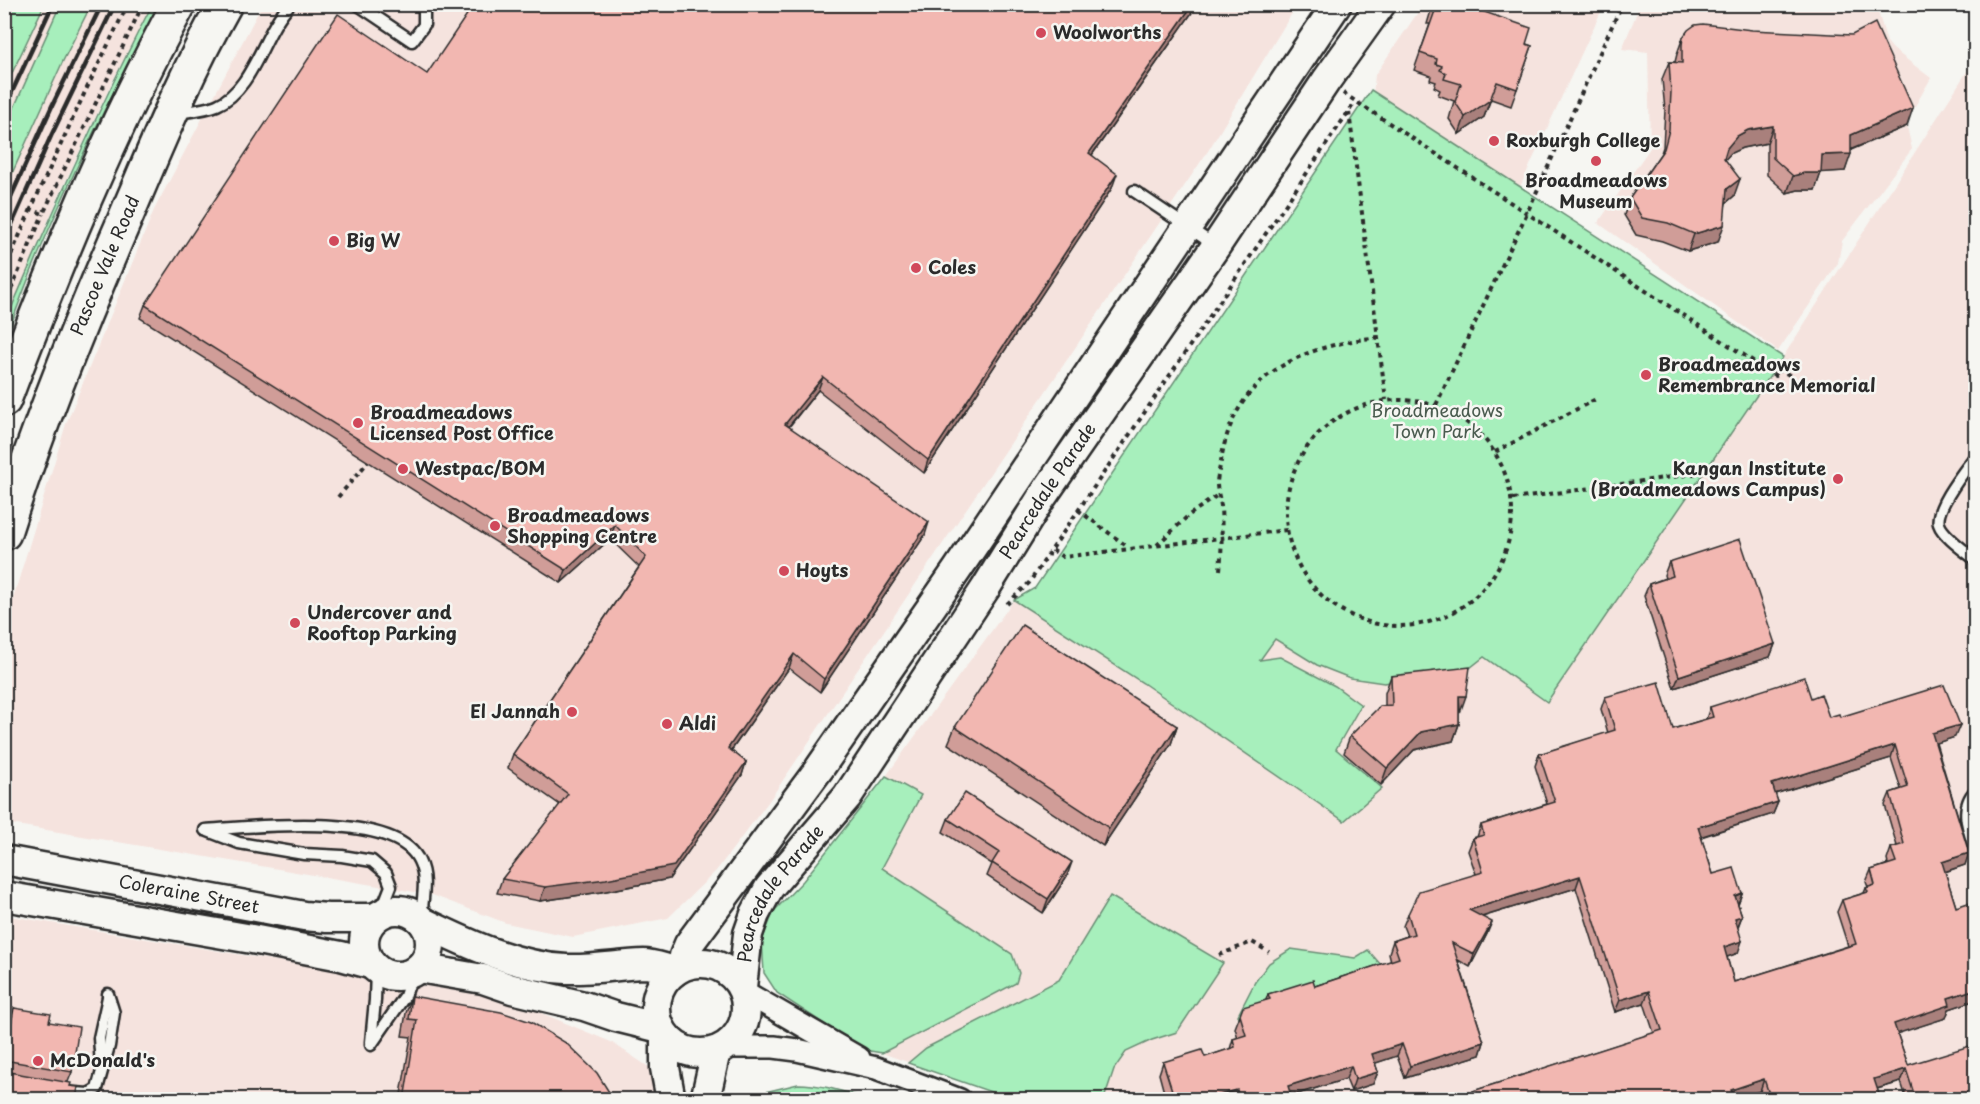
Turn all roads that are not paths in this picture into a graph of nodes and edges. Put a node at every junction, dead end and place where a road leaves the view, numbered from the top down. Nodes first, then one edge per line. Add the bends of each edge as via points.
1 (179, 4) edge
2 (225, 4) edge
3 (290, 4) edge
4 (357, 4) edge
5 (424, 4) edge
6 (1337, 4) edge
7 (1381, 4) edge
8 (170, 115) junction
9 (1134, 191) dead end
10 (1189, 226) junction
11 (1216, 246) junction
12 (4, 400) edge
13 (1976, 455) edge
14 (4, 533) edge
15 (1976, 560) edge
16 (1976, 790) edge
17 (1976, 852) edge
18 (4, 860) edge
19 (4, 896) edge
20 (377, 916) junction
21 (422, 921) junction
22 (373, 966) junction
23 (679, 969) junction
24 (416, 970) junction
25 (742, 989) junction
26 (108, 994) dead end
27 (663, 1032) junction
28 (720, 1049) junction
29 (876, 1068) junction
30 (48, 1089) edge
31 (671, 1100) edge
32 (705, 1100) edge
33 (960, 1100) edge

1 - 12 main road via 106,150
2 - 8 main road, Pascoe Vale Road
3 - 8 lane via 235,93 216,105
4 - 5 lane via 412,40 424,24
6 - 10 street, Pearcedale Parade
7 - 11 street, Pearcedale Parade
8 - 14 main road, Pascoe Vale Road via 52,393
9 - 10 lane
10 - 11 lane
10 - 23 street, Pearcedale Parade via 819,769 689,944
11 - 25 street, Pearcedale Parade via 1040,500 847,797 769,888 748,934
13 - 15 lane via 1940,508 1939,524
16 - 17 lane via 1969,797 1965,815
18 - 20 street, Coleraine Street via 304,916
19 - 22 street, Coleraine Street via 263,941
20 - 21 street via 397,910 414,914
20 - 21 lane via 391,886 386,873 372,861 239,843 205,830 319,825 395,838 406,844 420,861 424,874
20 - 22 street via 368,926 363,945
21 - 23 street via 484,950 565,969 646,964
21 - 24 street via 430,941 426,960
22 - 24 street via 394,976
22 - 24 lane via 371,1045 405,996
23 - 25 street via 707,963 729,973
23 - 27 street via 664,982 657,997 656,1013
24 - 27 street via 483,979
25 - 28 street via 744,1023 736,1037
25 - 29 street
26 - 30 lane via 114,1013 97,1089 88,1094
27 - 28 street via 675,1046 688,1052
27 - 31 street
28 - 29 street via 774,1047
28 - 32 street
29 - 33 street

